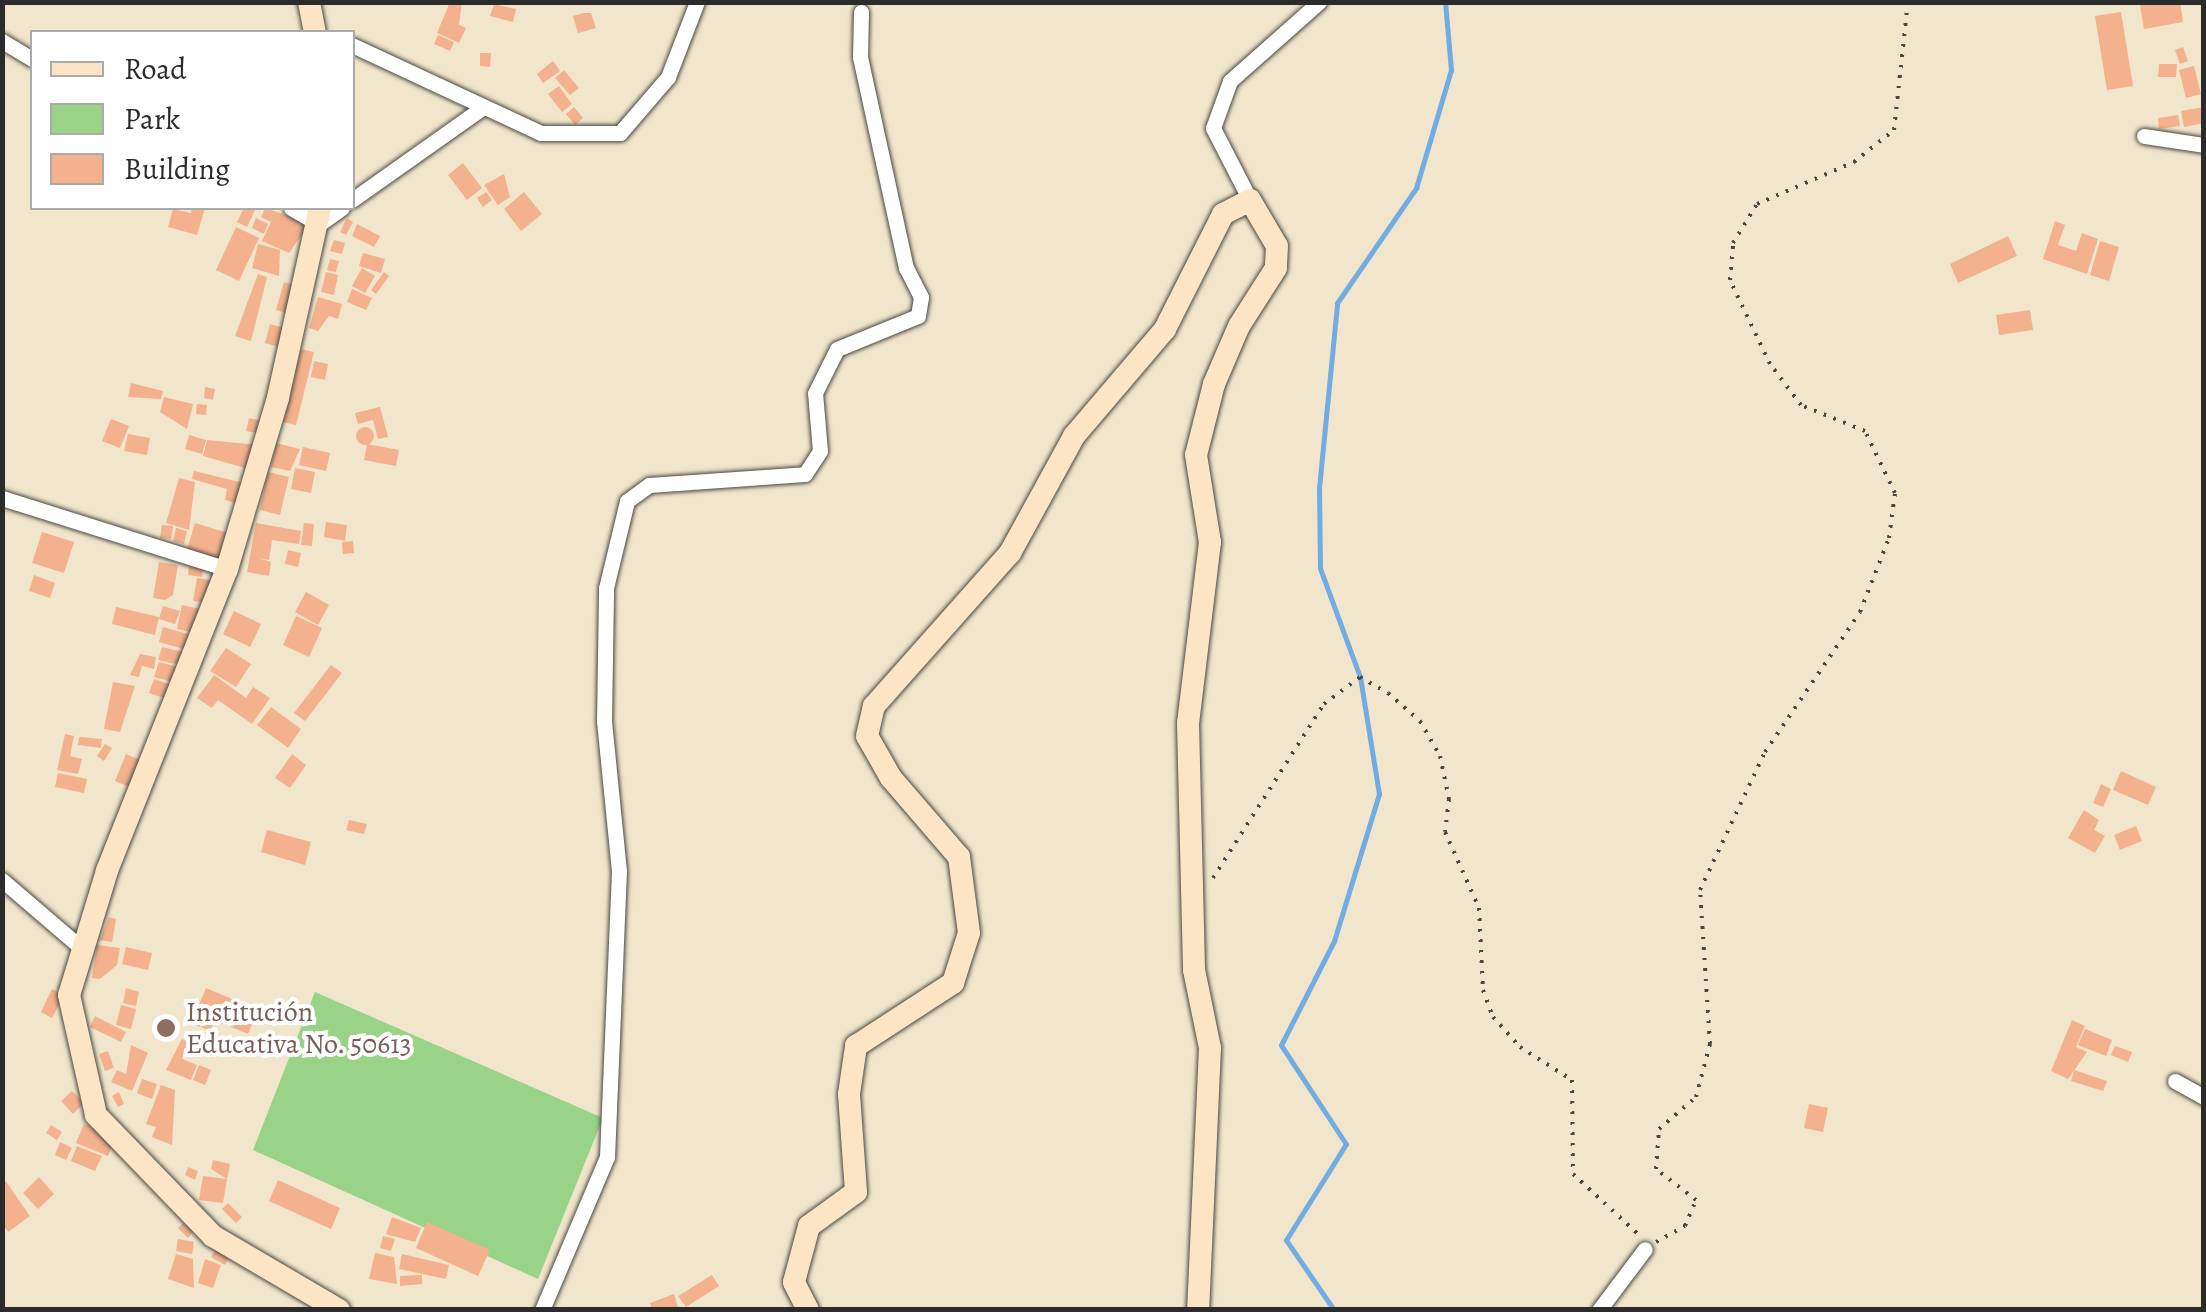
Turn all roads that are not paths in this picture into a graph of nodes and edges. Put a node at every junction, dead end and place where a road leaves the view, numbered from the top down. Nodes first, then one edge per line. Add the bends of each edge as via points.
1 (698, 2) edge
2 (1319, 2) edge
3 (861, 12) dead end
4 (2, 42) edge
5 (355, 46) edge
6 (30, 58) edge
7 (482, 108) junction
8 (2144, 136) dead end
9 (2204, 145) edge
10 (355, 198) edge
11 (1250, 200) junction
12 (320, 216) edge
13 (2, 498) edge
14 (227, 569) junction
15 (2, 880) edge
16 (79, 946) junction
17 (2174, 1081) dead end
18 (2204, 1096) edge
19 (1645, 1249) road end
20 (311, 1302) edge
21 (339, 1310) edge
22 (542, 1310) edge
23 (808, 1310) edge
24 (1198, 1310) edge
25 (1599, 1310) edge

1 - 7 street via 668,77 620,132 541,133
2 - 11 street via 1230,82 1213,128
3 - 22 street via 860,57 906,268 920,297 918,316 838,349 815,392 820,451 805,474 650,485 627,501 606,588 604,720 619,871 607,1157
4 - 6 street
5 - 7 street
7 - 10 street
8 - 9 street
11 - 23 street via 1223,214 1166,329 1074,436 1010,553 874,706 867,736 891,778 959,857 969,933 953,983 856,1046 849,1094 856,1192 808,1226 794,1282
11 - 24 street via 1277,246 1276,268 1239,326 1214,384 1196,455 1210,542 1188,723 1194,970 1210,1048
12 - 14 street
13 - 14 street
14 - 16 street
15 - 16 street
16 - 20 street via 70,1022 96,1115 213,1236
17 - 18 street
19 - 25 street
20 - 21 street

